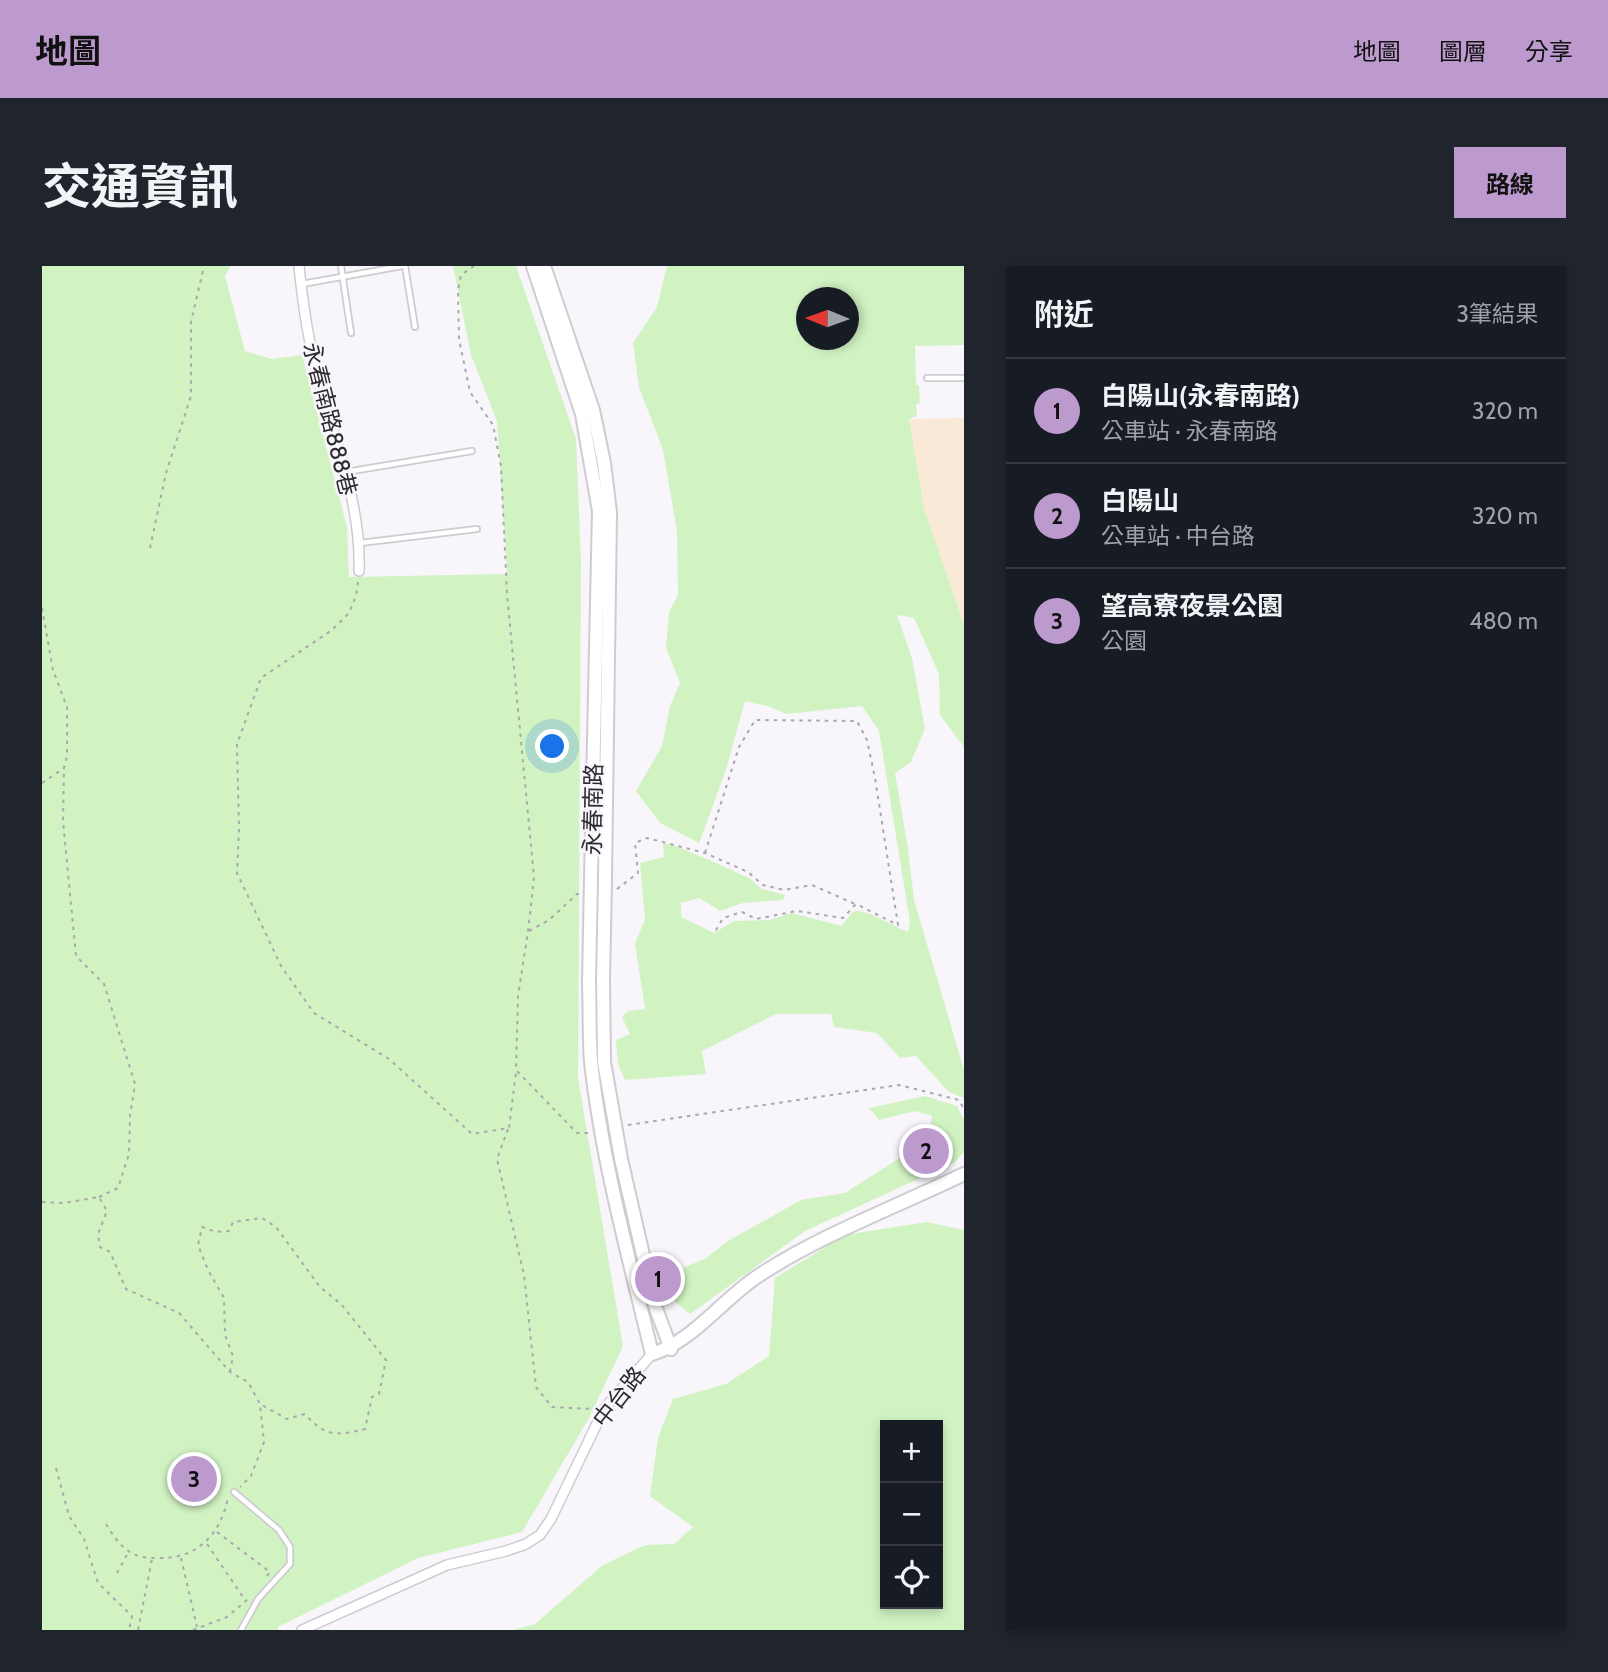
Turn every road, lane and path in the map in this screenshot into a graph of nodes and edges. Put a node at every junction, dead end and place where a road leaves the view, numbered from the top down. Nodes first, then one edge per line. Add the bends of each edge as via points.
1 (204, 266) edge
2 (299, 266) edge
3 (341, 266) edge
4 (404, 266) edge
5 (474, 266) edge
6 (533, 266) edge
7 (544, 266) edge
8 (343, 276) junction
9 (301, 285) junction
10 (415, 327) dead end
11 (351, 333) dead end
12 (927, 378) dead end
13 (964, 378) edge
14 (588, 412) junction
15 (472, 451) dead end
16 (345, 472) junction
17 (605, 512) junction
18 (477, 529) dead end
19 (360, 544) junction
20 (150, 548) dead end
21 (359, 571) joint
22 (42, 608) edge
23 (64, 768) junction
24 (42, 783) edge
25 (705, 853) junction
26 (607, 884) junction
27 (587, 893) dead end
28 (856, 904) junction
29 (528, 932) junction
30 (715, 932) dead end
31 (516, 1070) junction
32 (964, 1109) edge
33 (627, 1125) dead end
34 (509, 1128) junction
35 (591, 1133) dead end
36 (964, 1174) edge
37 (99, 1197) junction
38 (42, 1202) edge
39 (671, 1349) junction
40 (652, 1354) junction
41 (230, 1372) junction
42 (260, 1404) junction
43 (604, 1409) junction
44 (56, 1468) dead end
45 (231, 1493) junction
46 (106, 1524) dead end
47 (216, 1531) junction
48 (206, 1543) junction
49 (129, 1552) junction
50 (181, 1557) junction
51 (152, 1558) junction
52 (117, 1573) dead end
53 (265, 1579) dead end
54 (253, 1593) dead end
55 (246, 1601) junction
56 (129, 1630) edge
57 (138, 1630) edge
58 (192, 1630) edge
59 (197, 1630) edge
60 (241, 1630) edge
61 (302, 1630) edge

1 - 20 path via 191,322 191,396 166,473
2 - 9 street, 永春南路888巷
3 - 8 lane
4 - 8 lane
4 - 10 lane
5 - 29 path via 461,275 458,290 460,339 470,392 493,425 501,466 507,594 534,877
6 - 14 street, 永春南路
7 - 14 street, 永春南路
8 - 9 lane
8 - 11 lane
9 - 16 street, 永春南路888巷 via 313,357
12 - 13 lane
14 - 17 street, 永春南路
15 - 16 lane
16 - 19 street, 永春南路888巷
17 - 26 street, 永春南路
17 - 40 street, 永春南路, bridge via 591,879 591,1059 598,1116
18 - 19 lane
19 - 21 street, 永春南路888巷
21 - 34 path via 349,613 332,631 261,678 237,744 237,873 281,966 314,1013 389,1059 472,1134
22 - 23 path via 52,670 67,707
23 - 24 path
23 - 37 path via 63,821 76,956 104,984 135,1084 129,1154 118,1188
25 - 26 path via 647,838 635,843 638,873 620,889
25 - 28 path via 748,872 763,885 784,890 812,885
25 - 28 path via 739,747 754,720 857,721 867,740 875,778 898,925
26 - 39 street, 永春南路, bridge via 604,1062 654,1303
27 - 29 path via 577,894
28 - 30 path via 843,918 797,911 756,919 742,912 723,918
29 - 31 path via 517,996
31 - 34 path
31 - 35 path via 577,1133
32 - 33 path via 960,1100 898,1085
34 - 43 path via 497,1159 524,1275 536,1387 552,1407
36 - 39 street, 中台路 via 790,1257 757,1277
37 - 38 path
37 - 41 path via 107,1211 98,1234 100,1247 110,1252 126,1289 179,1312
39 - 40 street, 中台路
40 - 43 street, 中台路
41 - 42 path via 248,1382
41 - 42 path via 233,1356 225,1335 224,1298 198,1245 202,1227 216,1233 229,1231 233,1222 262,1218 276,1227 320,1287 341,1304 386,1360 365,1429 336,1435 316,1426 305,1414 287,1419
42 - 45 path via 264,1442 251,1476
43 - 61 street, 中台路 via 540,1535 506,1551 447,1565
44 - 56 path via 69,1516 84,1539 98,1583 132,1616
45 - 47 path
45 - 60 lane via 279,1530 290,1547 290,1564 258,1599
46 - 49 path
47 - 48 path
47 - 53 path via 270,1572
48 - 50 path
48 - 55 path
49 - 51 path
49 - 52 path
50 - 51 path
50 - 59 path
51 - 57 path
54 - 55 path
55 - 59 path via 226,1617
58 - 59 path

